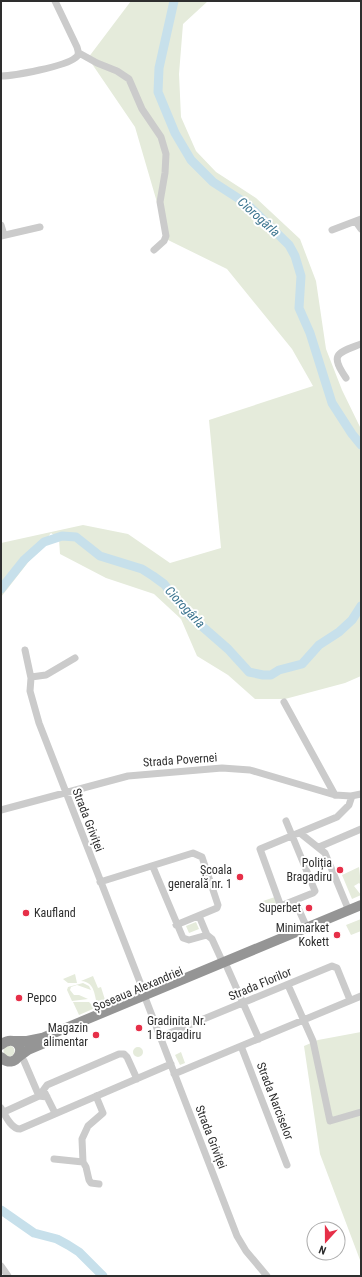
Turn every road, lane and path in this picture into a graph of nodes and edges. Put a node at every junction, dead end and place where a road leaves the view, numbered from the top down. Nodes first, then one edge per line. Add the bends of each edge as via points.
1 (55, 1) edge
2 (78, 50) junction
3 (1, 76) edge
4 (359, 221) edge
5 (1, 225) edge
6 (40, 227) dead end
7 (361, 229) edge
8 (332, 230) dead end
9 (2, 236) edge
10 (154, 250) dead end
11 (361, 344) edge
12 (346, 378) dead end
13 (25, 650) dead end
14 (75, 658) dead end
15 (31, 676) junction
16 (284, 702) dead end
17 (65, 792) junction
18 (361, 794) edge
19 (335, 795) junction
20 (352, 796) junction
21 (1, 810) edge
22 (286, 821) dead end
23 (361, 829) edge
24 (300, 833) junction
25 (293, 836) junction
26 (319, 847) junction
27 (153, 867) junction
28 (100, 882) junction
29 (295, 901) junction
30 (361, 905) edge
31 (349, 911) junction
32 (361, 911) edge
33 (199, 916) junction
34 (176, 924) junction
35 (307, 928) junction
36 (207, 935) junction
37 (225, 965) junction
38 (288, 985) junction
39 (361, 996) edge
40 (145, 998) junction
41 (350, 1000) junction
42 (243, 1004) junction
43 (304, 1020) junction
44 (160, 1037) junction
45 (259, 1038) junction
46 (13, 1041) junction
47 (1, 1045) edge
48 (241, 1046) junction
49 (13, 1059) edge
50 (170, 1064) junction
51 (1, 1066) edge
52 (174, 1074) junction
53 (137, 1079) junction
54 (43, 1096) junction
55 (96, 1096) junction
56 (2, 1110) edge
57 (361, 1112) edge
58 (54, 1113) junction
59 (54, 1159) dead end
60 (83, 1162) junction
61 (287, 1165) dead end
62 (99, 1184) dead end
63 (1, 1266) edge
64 (8, 1276) edge
65 (267, 1276) edge

1 - 2 street
2 - 3 street via 75,59 34,71
2 - 10 street via 129,79 142,109 164,145 166,163 160,202 166,236
4 - 7 street
4 - 8 street
5 - 9 street
6 - 9 street
11 - 12 street via 336,356
13 - 15 street, Strada Griviței
14 - 15 street via 46,675
15 - 17 street, Strada Griviței via 32,700
16 - 19 street
17 - 19 street, Strada Povernei via 137,774 234,768 250,770
17 - 21 street, Strada Povernei
17 - 28 street, Strada Griviței
18 - 20 street, Strada Povernei
19 - 20 street, Strada Povernei
20 - 24 street via 349,805 339,816
22 - 25 street
23 - 26 street
24 - 25 street
24 - 26 street
25 - 29 street via 315,891
25 - 29 street via 260,850 280,904
26 - 31 street via 325,853
27 - 28 street
27 - 33 street via 193,853 202,857 218,904 217,908
27 - 34 street
28 - 40 street, Strada Griviței
29 - 35 street
30 - 31 highway, Șoseaua Alexandriei
31 - 35 highway, Șoseaua Alexandriei
32 - 37 highway, Șoseaua Alexandriei
33 - 34 street
33 - 36 street
34 - 36 street via 182,938 187,940
35 - 37 highway, Șoseaua Alexandriei
36 - 37 street via 212,939
37 - 40 highway, Șoseaua Alexandriei
37 - 42 street
38 - 41 street, Strada Florilor via 334,966
38 - 42 street, Strada Florilor
38 - 43 street
39 - 41 street
40 - 44 street, Strada Griviței
40 - 46 highway, Șoseaua Alexandriei via 42,1038
40 - 49 highway, Șoseaua Alexandriei
41 - 43 street
42 - 44 street, Strada Florilor
42 - 45 street
43 - 45 street
43 - 57 street via 313,1041 330,1121
44 - 50 street, Strada Griviței
45 - 48 street
46 - 47 highway, Șoseaua Alexandriei
46 - 49 highway via 19,1047 20,1053
48 - 52 street
48 - 61 street, Strada Narciselor
49 - 51 highway, Șoseaua Alexandriei
49 - 54 street
50 - 52 street, Strada Griviței
50 - 53 street
52 - 65 street, Strada Griviței via 237,1236
53 - 54 street via 127,1057 122,1054 47,1085
53 - 55 street
54 - 56 street
54 - 58 street
55 - 58 street
55 - 60 street via 103,1113 83,1133
56 - 58 street via 18,1130
59 - 60 street
60 - 62 street via 89,1180
63 - 64 street

